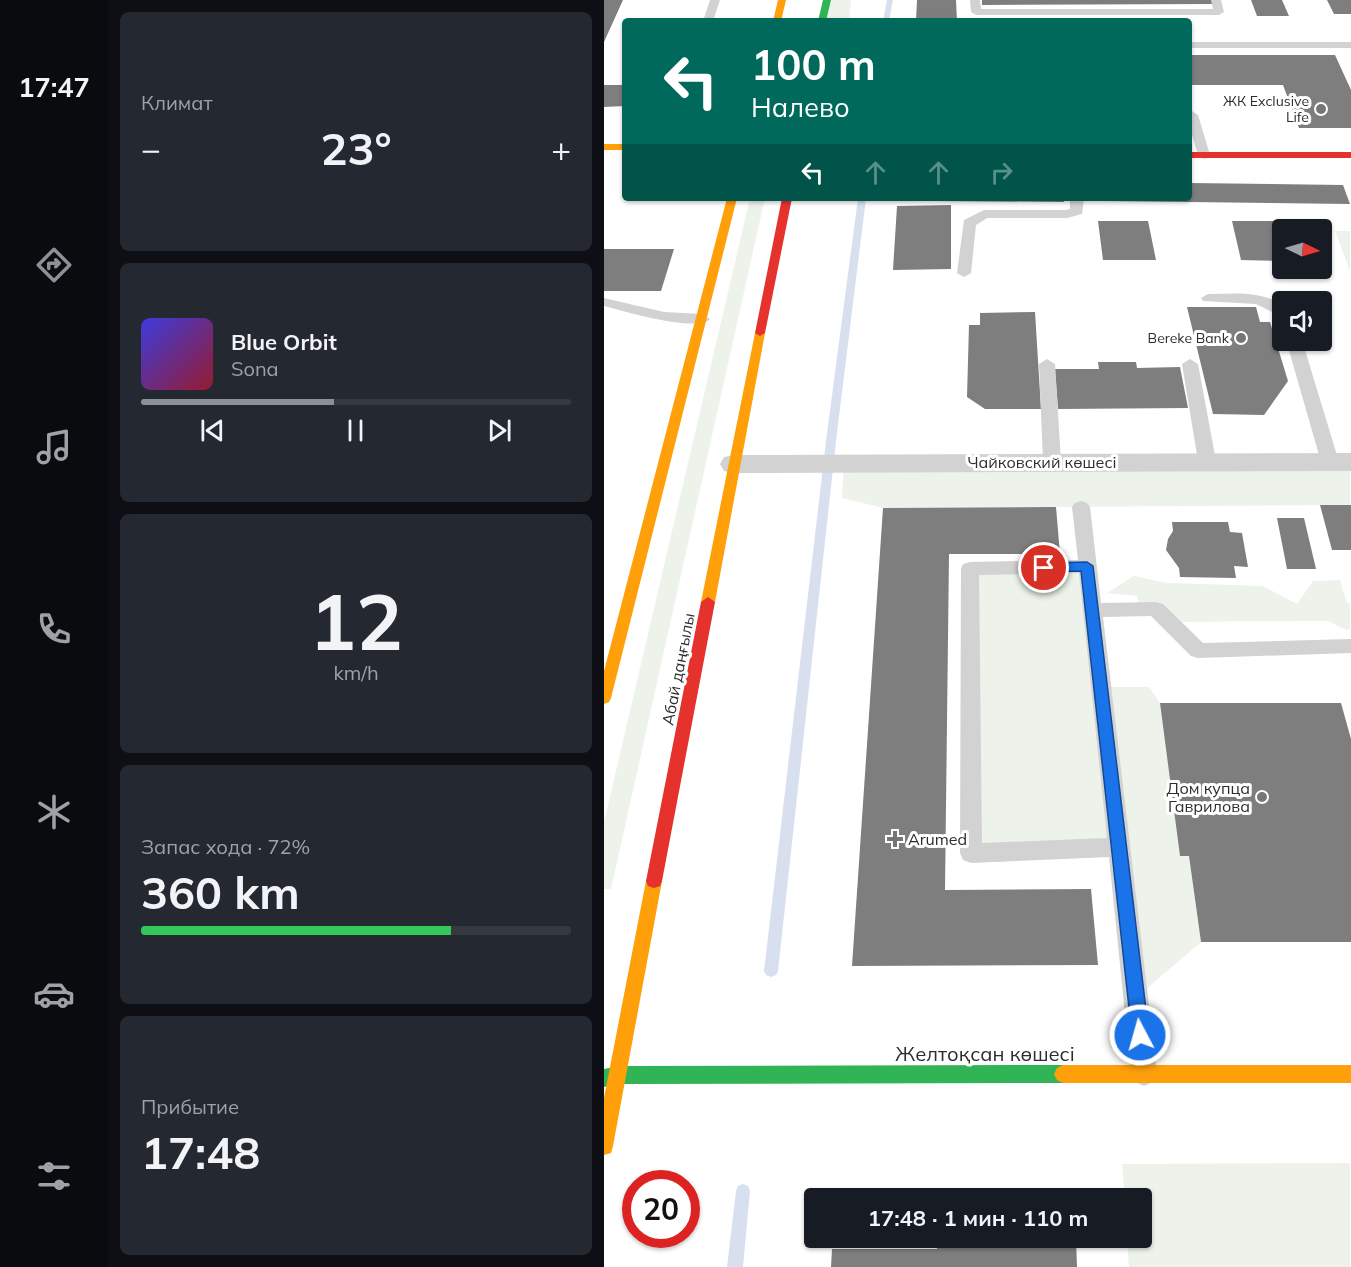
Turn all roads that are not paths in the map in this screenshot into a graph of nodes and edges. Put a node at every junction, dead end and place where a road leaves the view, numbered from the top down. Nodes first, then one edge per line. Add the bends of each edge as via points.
1 (715, 0) edge
2 (782, 0) edge
3 (827, 0) edge
4 (975, 0) edge
5 (1216, 0) edge
6 (975, 17) edge
7 (709, 18) edge
8 (778, 18) edge
9 (823, 18) edge
10 (1192, 45) edge
11 (1351, 45) edge
12 (1192, 115) edge
13 (604, 147) edge
14 (622, 147) edge
15 (1192, 155) edge
16 (1204, 155) junction
17 (1351, 155) edge
18 (731, 201) edge
19 (786, 201) edge
20 (1077, 201) edge
21 (964, 273) dead end
22 (1208, 298) dead end
23 (604, 302) edge
24 (1272, 303) edge
25 (702, 319) junction
26 (1298, 351) edge
27 (1047, 364) dead end
28 (1190, 364) dead end
29 (1207, 461) junction
30 (1052, 462) junction
31 (1340, 462) edge
32 (734, 464) junction
33 (1081, 507) dead end
34 (1087, 566) junction
35 (1092, 610) junction
36 (1351, 646) edge
37 (608, 669) edge
38 (604, 698) edge
39 (1119, 847) junction
40 (604, 1056) edge
41 (1144, 1073) junction
42 (1351, 1074) edge
43 (619, 1075) junction
44 (604, 1078) edge
45 (604, 1146) edge

1 - 7 lane
2 - 8 main road
3 - 9 main road
4 - 6 lane
5 - 6 lane via 1219,12
10 - 11 lane
12 - 16 lane
13 - 14 main road
15 - 16 main road
16 - 17 main road
18 - 25 main road
19 - 32 main road, Абай даңғылы
20 - 21 lane via 1077,211 1067,214 975,217 969,223
22 - 24 lane via 1257,299
23 - 25 lane via 664,316
25 - 37 main road
26 - 31 lane
27 - 30 lane
28 - 29 lane
29 - 30 street, Чайковский көшесі
29 - 31 street, Чайковский көшесі
30 - 32 street, Чайковский көшесі
32 - 43 main road, Абай даңғылы
33 - 34 lane
34 - 35 lane
34 - 39 lane via 970,569 971,853
35 - 36 lane via 1156,609 1198,651
35 - 39 lane
37 - 38 main road
39 - 41 lane
40 - 43 main road
41 - 42 main road, Желтоқсан көшесі
41 - 43 main road, Желтоқсан көшесі
43 - 44 main road, Желтоқсан көшесі
43 - 45 main road, Абай даңғылы

